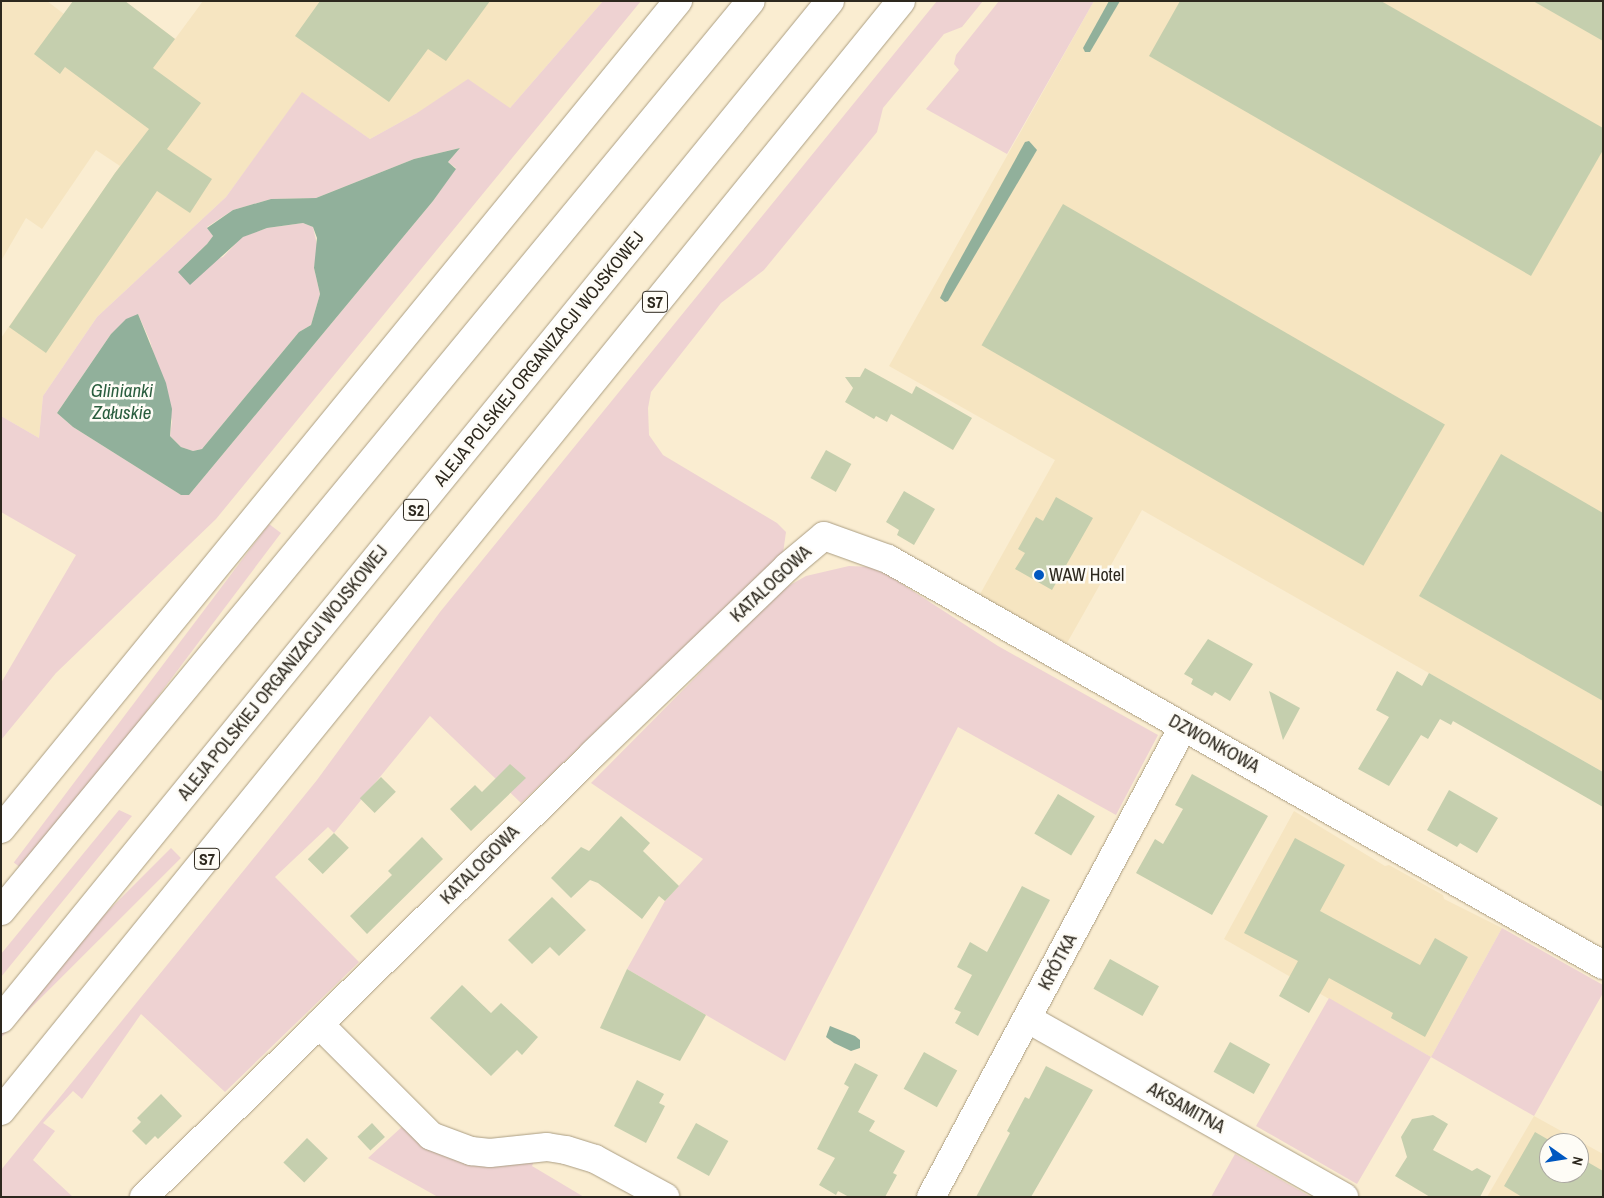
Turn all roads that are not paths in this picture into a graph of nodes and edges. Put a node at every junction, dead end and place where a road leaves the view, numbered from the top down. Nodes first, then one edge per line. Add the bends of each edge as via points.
1 (678, 1) edge
2 (751, 1) edge
3 (830, 1) edge
4 (901, 1) edge
5 (820, 538) joint
6 (1183, 727) junction
7 (1, 829) edge
8 (1, 911) edge
9 (1603, 965) edge
10 (1, 1019) edge
11 (1028, 1019) junction
12 (318, 1024) junction
13 (1, 1110) edge
14 (144, 1197) edge
15 (665, 1197) edge
16 (931, 1197) edge
17 (1344, 1197) edge

1 - 7 main road
2 - 8 main road
3 - 10 main road, ALEJA POLSKIEJ ORGANIZACJI WOJSKOWEJ / S2
4 - 13 main road, S7
5 - 6 main road, DZWONKOWA via 830,536 888,559
5 - 12 main road, KATALOGOWA
6 - 9 main road, DZWONKOWA
6 - 11 main road, KRÓTKA
11 - 16 main road, KRÓTKA
11 - 17 main road, AKSAMITNA
12 - 14 main road, KATALOGOWA
12 - 15 main road via 432,1136 471,1152 566,1150 595,1159

